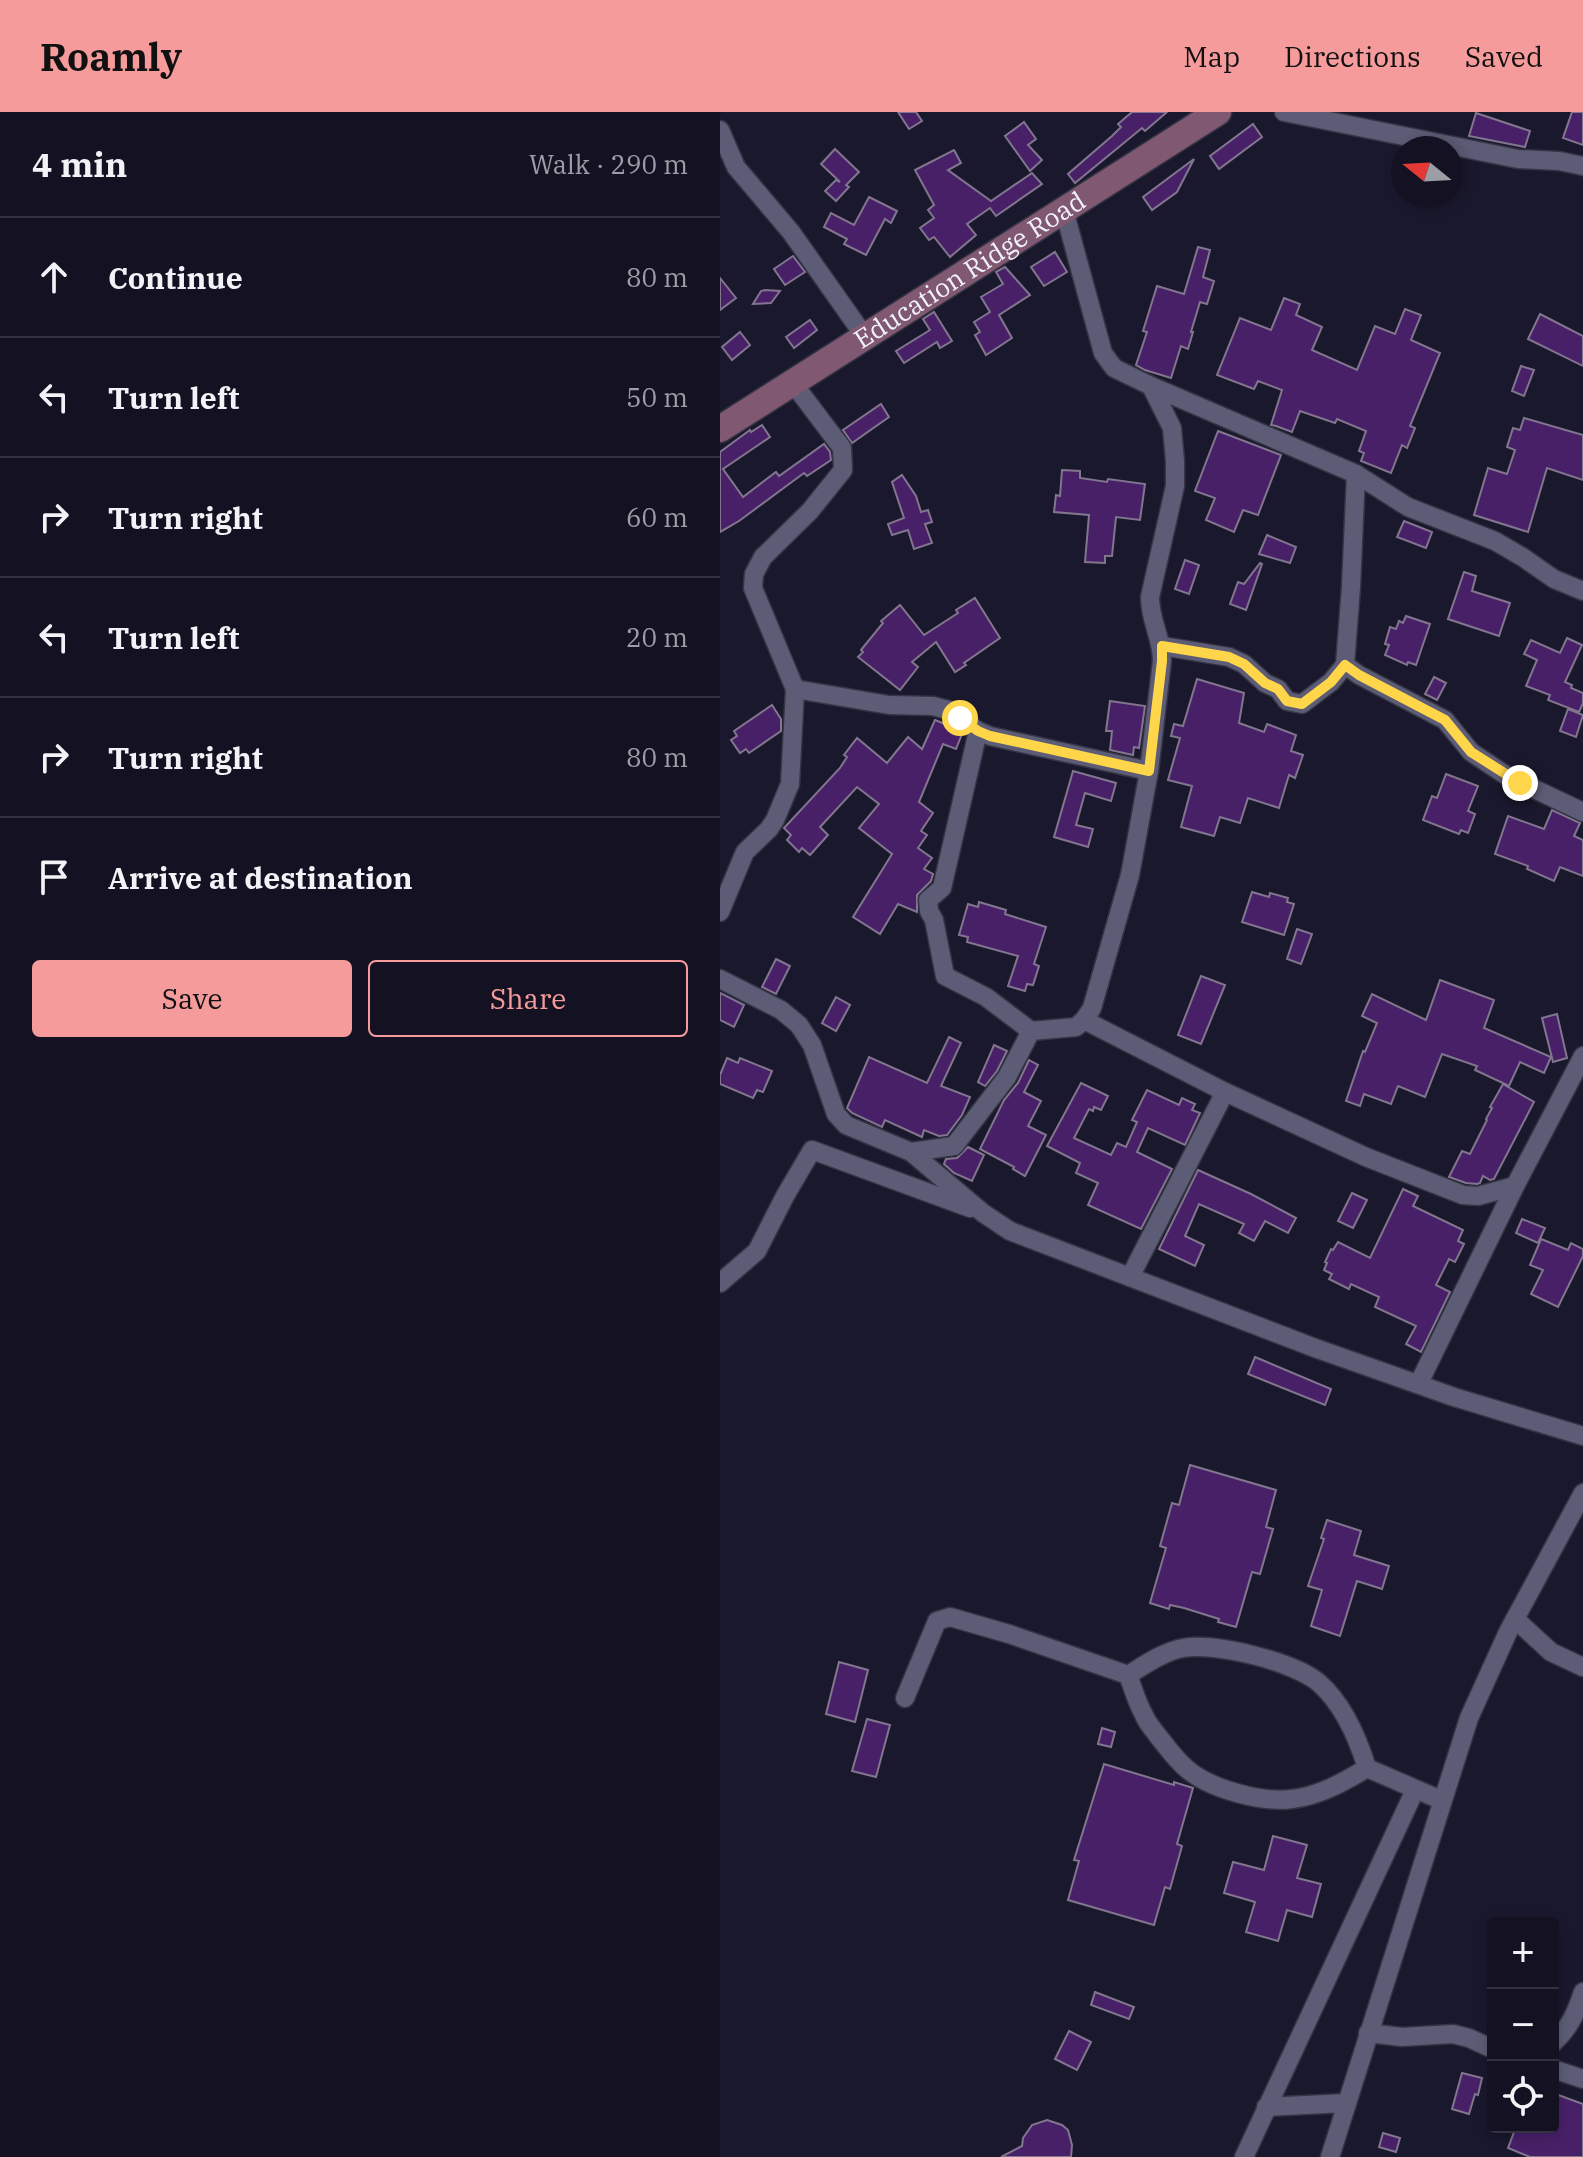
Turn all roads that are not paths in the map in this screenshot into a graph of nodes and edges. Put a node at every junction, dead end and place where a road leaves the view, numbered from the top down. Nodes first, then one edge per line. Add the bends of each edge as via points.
1 (1218, 112) edge
2 (1284, 112) edge
3 (720, 130) edge
4 (1583, 166) edge
5 (1064, 210) junction
6 (865, 337) junction
7 (1151, 386) junction
8 (788, 387) junction
9 (720, 429) edge
10 (1356, 474) junction
11 (1583, 591) edge
12 (1162, 646) junction
13 (1345, 665) junction
14 (795, 689) junction
15 (978, 731) junction
16 (1149, 771) junction
17 (1583, 812) edge
18 (720, 912) edge
19 (720, 979) edge
20 (1084, 1020) junction
21 (1031, 1031) junction
22 (1583, 1056) edge
23 (1225, 1092) junction
24 (911, 1152) junction
25 (1515, 1186) junction
26 (983, 1213) junction
27 (1130, 1277) junction
28 (720, 1283) edge
29 (1419, 1383) junction
30 (1583, 1436) edge
31 (1583, 1493) edge
32 (1515, 1619) junction
33 (1583, 1667) edge
34 (1128, 1675) junction
35 (905, 1698) dead end
36 (1367, 1768) junction
37 (1415, 1790) junction
38 (1441, 1800) junction
39 (1583, 1992) edge
40 (1368, 2033) junction
41 (1559, 2038) edge
42 (1487, 2046) edge
43 (1559, 2071) edge
44 (1583, 2079) edge
45 (1346, 2103) junction
46 (1266, 2107) junction
47 (1244, 2157) edge
48 (1330, 2157) edge

1 - 5 main road, Education Ridge Road
2 - 4 street via 1518,159
3 - 6 street via 736,167 791,232
5 - 6 main road, Education Ridge Road
5 - 7 street via 1103,353 1114,368
6 - 8 main road, Education Ridge Road
7 - 10 street
7 - 12 street via 1172,428 1175,461 1175,486 1150,597
8 - 9 main road, Education Ridge Road
8 - 14 street via 799,391 844,456 843,470 763,557 752,580
10 - 11 street via 1408,507 1495,541
10 - 13 street
12 - 13 street via 1229,657 1278,689 1287,701 1302,704
12 - 16 street
13 - 17 street via 1445,720 1471,752 1507,776
14 - 15 street via 889,705 933,706
14 - 18 street via 790,784 769,829 745,852
15 - 16 street
15 - 21 street via 942,888 928,900 929,911 945,976 986,997
16 - 20 street via 1130,875
19 - 24 street via 799,1025 817,1056 836,1114 846,1125
20 - 21 street via 1076,1027
20 - 23 street
21 - 24 street via 1007,1077 954,1146
22 - 25 street
23 - 25 street via 1463,1195
23 - 27 street
24 - 26 street
25 - 29 street
26 - 27 street via 1010,1231
26 - 28 street via 812,1150 757,1251
27 - 29 street
29 - 30 street
31 - 32 street
32 - 33 street via 1551,1652
32 - 38 street via 1469,1718
34 - 35 street via 950,1617 937,1621
34 - 36 street via 1187,1647 1260,1656 1318,1681 1347,1720
34 - 36 street via 1144,1717 1170,1752 1188,1771 1210,1782 1249,1796 1295,1799 1335,1787
36 - 37 street
37 - 38 street
37 - 46 street
38 - 40 street
39 - 41 street
40 - 42 street via 1453,2034
40 - 45 street
43 - 44 street
45 - 46 street
45 - 48 street
46 - 47 street

